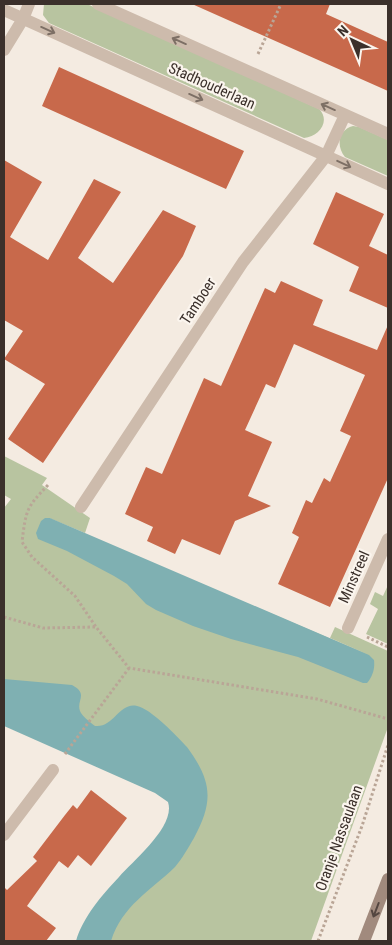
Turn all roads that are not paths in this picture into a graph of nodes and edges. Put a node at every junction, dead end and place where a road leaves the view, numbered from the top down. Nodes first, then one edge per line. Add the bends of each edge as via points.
1 (29, 4) edge
2 (98, 4) edge
3 (4, 10) edge
4 (23, 19) junction
5 (4, 50) edge
6 (345, 115) junction
7 (388, 134) edge
8 (326, 156) junction
9 (388, 184) edge
10 (82, 507) dead end
11 (388, 539) edge
12 (348, 628) dead end
13 (53, 770) road end
14 (4, 835) edge
15 (388, 879) edge
16 (364, 941) edge

1 - 4 street
6 -> 2 street, Stadhouderlaan
3 - 4 street, Stadhouderlaan
4 - 5 street
4 -> 8 street, Stadhouderlaan
6 - 7 street, Stadhouderlaan
6 - 8 street, Tamboer
8 -> 9 street, Stadhouderlaan
8 - 10 street, Tamboer via 244,262
11 - 12 street, Minstreel
13 - 14 street
15 -> 16 street

